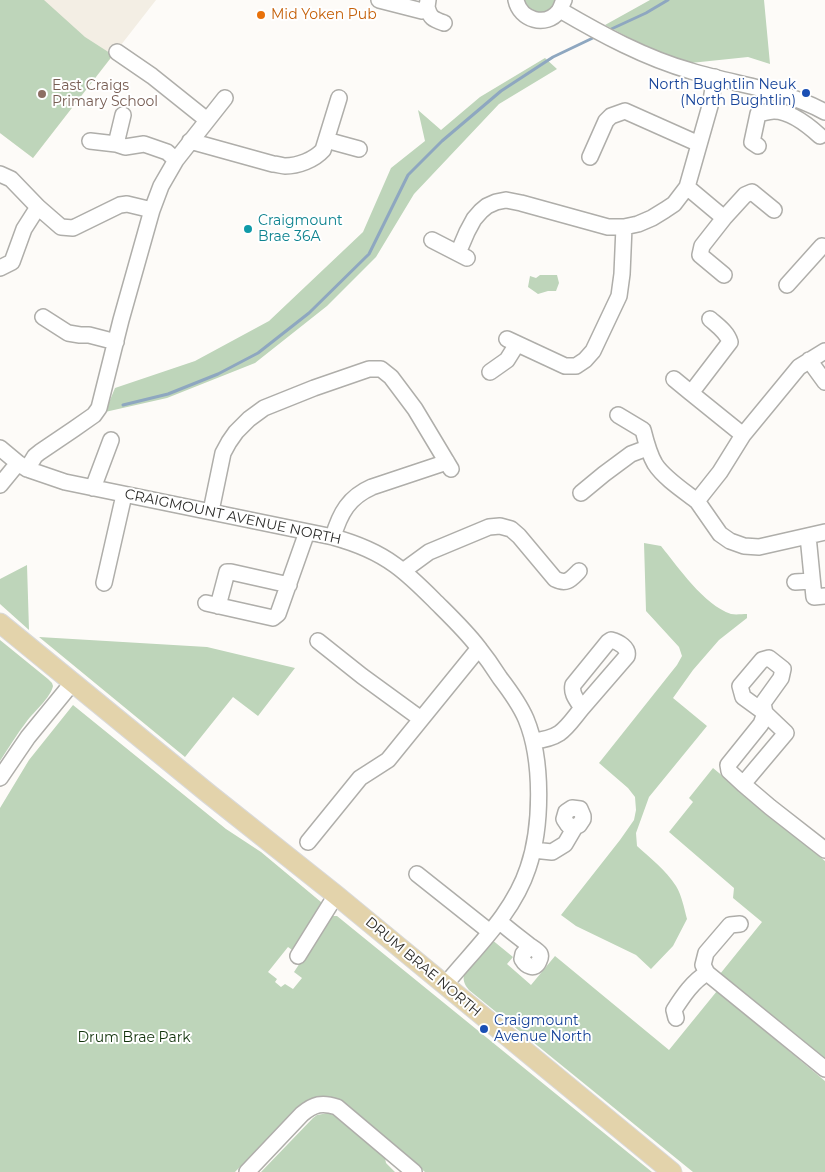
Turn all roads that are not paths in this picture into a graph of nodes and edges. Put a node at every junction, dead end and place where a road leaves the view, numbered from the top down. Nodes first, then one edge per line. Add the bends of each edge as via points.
1 (379, 0) edge
2 (516, 0) edge
3 (428, 4) edge
4 (562, 5) edge
5 (444, 23) dead end
6 (117, 52) dead end
7 (714, 77) junction
8 (225, 98) dead end
9 (338, 98) dead end
10 (796, 99) junction
11 (825, 112) edge
12 (123, 115) dead end
13 (791, 116) junction
14 (207, 120) junction
15 (820, 136) dead end
16 (326, 140) junction
17 (90, 141) dead end
18 (190, 141) junction
19 (116, 144) junction
20 (699, 144) junction
21 (758, 146) dead end
22 (359, 148) dead end
23 (590, 157) dead end
24 (176, 160) junction
25 (0, 174) edge
26 (688, 187) junction
27 (38, 207) junction
28 (152, 210) junction
29 (774, 210) dead end
30 (724, 218) junction
31 (624, 227) junction
32 (432, 240) dead end
33 (824, 245) edge
34 (0, 268) edge
35 (724, 275) dead end
36 (787, 285) dead end
37 (43, 317) dead end
38 (710, 319) dead end
39 (116, 342) junction
40 (825, 351) edge
41 (809, 360) junction
42 (490, 372) dead end
43 (674, 379) dead end
44 (825, 382) edge
45 (691, 393) junction
46 (618, 415) dead end
47 (743, 434) junction
48 (107, 444) dead end
49 (0, 448) edge
50 (647, 448) junction
51 (22, 466) junction
52 (0, 485) edge
53 (93, 488) junction
54 (581, 493) dead end
55 (124, 495) junction
56 (697, 502) junction
57 (211, 511) junction
58 (307, 532) junction
59 (825, 532) edge
60 (808, 536) junction
61 (333, 537) junction
62 (403, 571) junction
63 (579, 571) dead end
64 (812, 580) junction
65 (795, 582) dead end
66 (104, 583) dead end
67 (288, 585) junction
68 (825, 596) edge
69 (0, 623) edge
70 (318, 641) dead end
71 (479, 648) junction
72 (73, 682) junction
73 (582, 708) dead end
74 (421, 720) junction
75 (533, 741) junction
76 (0, 778) edge
77 (743, 784) junction
78 (575, 827) dead end
79 (308, 842) dead end
80 (533, 850) junction
81 (825, 850) edge
82 (417, 874) dead end
83 (336, 895) junction
84 (740, 924) dead end
85 (494, 927) junction
86 (530, 946) dead end
87 (298, 956) dead end
88 (707, 973) junction
89 (445, 985) junction
90 (676, 1018) dead end
91 (825, 1069) edge
92 (247, 1172) edge
93 (414, 1172) edge
94 (672, 1172) edge

1 - 3 street via 422,11
2 - 4 street via 522,13 538,21 555,16
3 - 5 street via 429,14
4 - 7 street via 648,56
6 - 14 street
7 - 10 street
7 - 20 street
8 - 14 street
9 - 16 street
10 - 11 street
10 - 13 street
12 - 19 street
13 - 15 street
13 - 21 street via 775,111 758,114 752,142
14 - 18 street
16 - 18 street via 318,156 286,166
16 - 22 street
17 - 19 street
18 - 24 street
19 - 24 street via 125,147 144,144 166,152
20 - 23 street via 624,110 606,121
20 - 26 street
24 - 28 street
25 - 27 street via 11,179
26 - 30 street
26 - 31 street via 665,210 638,224
27 - 28 street via 61,227 73,228 120,205
27 - 34 street via 24,229 12,262
28 - 39 street
29 - 30 street via 752,192 745,195
30 - 35 street via 702,246 700,255
31 - 32 street via 608,227 506,200 481,211 467,232 462,255
31 - 42 street via 619,296 593,351 585,360 576,366 565,366 512,342 507,360
33 - 36 street
37 - 39 street via 68,333
38 - 45 street via 730,342
39 - 51 street via 99,408 94,415
40 - 41 street
41 - 44 street
41 - 47 street via 799,367
43 - 45 street
45 - 47 street
46 - 50 street via 643,430
47 - 56 street
48 - 53 street
49 - 51 street, CRAIGMOUNT AVENUE NORTH
50 - 54 street via 631,454
50 - 56 street via 655,465
51 - 52 street
51 - 53 street, CRAIGMOUNT AVENUE NORTH via 65,482
53 - 55 street, CRAIGMOUNT AVENUE NORTH
55 - 57 street, CRAIGMOUNT AVENUE NORTH
55 - 66 street
56 - 60 street via 720,534 744,546 759,547
57 - 58 street, CRAIGMOUNT AVENUE NORTH
57 - 61 street via 223,453 232,437 249,419 264,408 314,388 369,369 381,369 415,409 449,466 362,492 346,508
58 - 61 street, CRAIGMOUNT AVENUE NORTH
58 - 67 street
59 - 60 street
60 - 64 street
61 - 62 street, CRAIGMOUNT AVENUE NORTH via 365,548
62 - 63 street via 429,552 489,527 500,526 519,536 555,579 568,581
62 - 71 street, CRAIGMOUNT AVENUE NORTH
64 - 65 street
64 - 68 street via 814,598
67 - 67 street via 227,572 212,605 273,618 278,614
69 - 72 main road, DRUM BRAE NORTH
70 - 74 street
71 - 74 street
71 - 75 street, CRAIGMOUNT AVENUE NORTH via 510,691 526,719
72 - 76 street via 28,737
72 - 83 main road, DRUM BRAE NORTH
73 - 75 street via 558,735
74 - 79 street via 388,760 360,778
75 - 80 street, CRAIGMOUNT AVENUE NORTH via 539,800
77 - 77 street via 729,771 728,765 761,724 765,713 786,733
77 - 81 street
78 - 80 street via 565,844 552,852
80 - 85 street, CRAIGMOUNT AVENUE NORTH via 520,889
82 - 85 street
83 - 87 street
83 - 89 main road, DRUM BRAE NORTH
84 - 88 street via 730,925 706,953 703,965
85 - 86 street
85 - 89 street, CRAIGMOUNT AVENUE NORTH
88 - 90 street via 699,977 682,998 674,1010
88 - 91 street
89 - 94 main road, DRUM BRAE NORTH
92 - 93 street via 302,1114 319,1104 328,1104 337,1107

